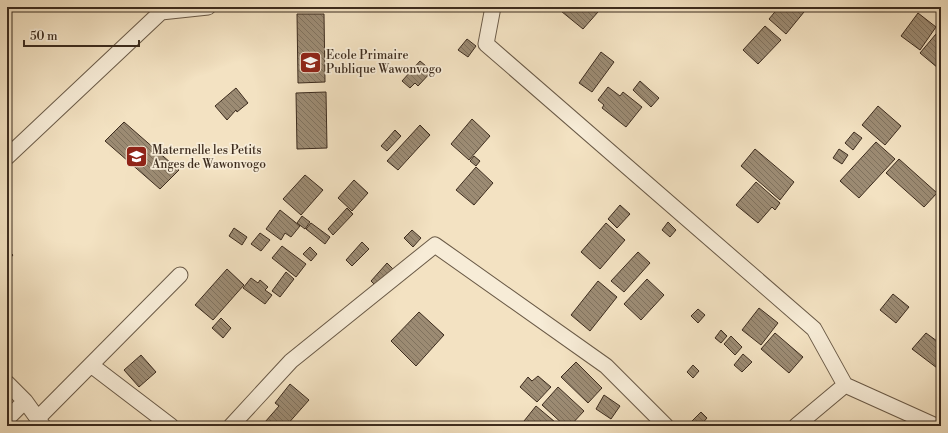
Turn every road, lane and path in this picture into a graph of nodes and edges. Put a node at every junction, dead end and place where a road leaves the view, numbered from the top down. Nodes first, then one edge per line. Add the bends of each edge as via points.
1 (208, 7) edge
2 (493, 7) edge
3 (161, 9) edge
4 (7, 157) edge
5 (180, 275) dead end
6 (91, 365) junction
7 (7, 383) edge
8 (845, 385) junction
9 (25, 401) junction
10 (7, 419) edge
11 (40, 422) edge
12 (171, 426) edge
13 (231, 426) edge
14 (666, 426) edge
15 (796, 426) edge
16 (936, 426) edge

1 - 3 street
2 - 8 street via 486,44 814,329
3 - 4 street
5 - 6 street
6 - 11 street
6 - 12 street
7 - 9 street
8 - 15 street
8 - 16 street
9 - 10 street
9 - 11 street
13 - 14 street via 291,361 435,245 606,366

